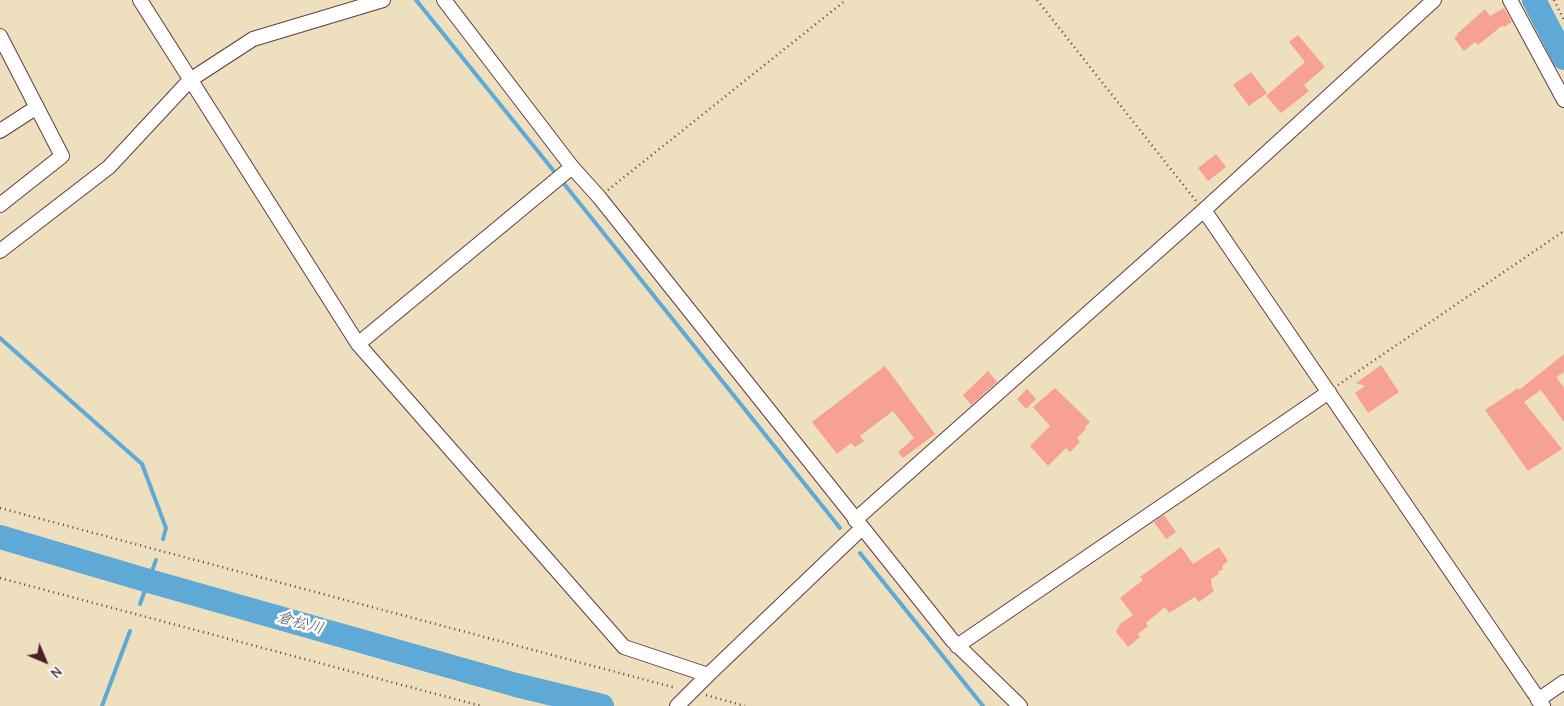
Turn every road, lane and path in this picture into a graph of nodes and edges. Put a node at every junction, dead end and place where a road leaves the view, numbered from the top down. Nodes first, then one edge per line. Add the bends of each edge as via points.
1 (140, 0) edge
2 (383, 0) edge
3 (444, 0) edge
4 (846, 0) edge
5 (1037, 0) edge
6 (1434, 0) edge
7 (1510, 0) edge
8 (1554, 0) edge
9 (1564, 20) edge
10 (0, 36) edge
11 (190, 80) junction
12 (1564, 100) edge
13 (37, 107) junction
14 (0, 131) edge
15 (569, 170) junction
16 (599, 197) junction
17 (0, 205) edge
18 (1204, 210) junction
19 (1564, 231) edge
20 (0, 251) edge
21 (358, 344) junction
22 (1328, 392) junction
23 (0, 508) edge
24 (858, 524) junction
25 (0, 578) edge
26 (957, 646) junction
27 (708, 675) junction
28 (1564, 682) edge
29 (691, 692) junction
30 (1540, 703) edge
31 (481, 706) edge
32 (677, 706) edge
33 (745, 706) edge
34 (1020, 706) edge

1 - 11 street
2 - 11 street via 253,39
3 - 15 street
4 - 16 path
5 - 18 path
6 - 18 street
7 - 12 street
8 - 9 path
10 - 13 street
11 - 20 street via 109,167
11 - 21 street
13 - 14 street
13 - 17 street via 62,156
15 - 16 street
15 - 21 street
16 - 24 street
18 - 22 street
18 - 24 street
19 - 22 path
21 - 27 street via 624,647
22 - 26 street
22 - 30 street
23 - 29 path
24 - 26 street
24 - 27 street
25 - 31 path
26 - 34 street
27 - 29 street
28 - 30 street
29 - 32 street
29 - 33 path

